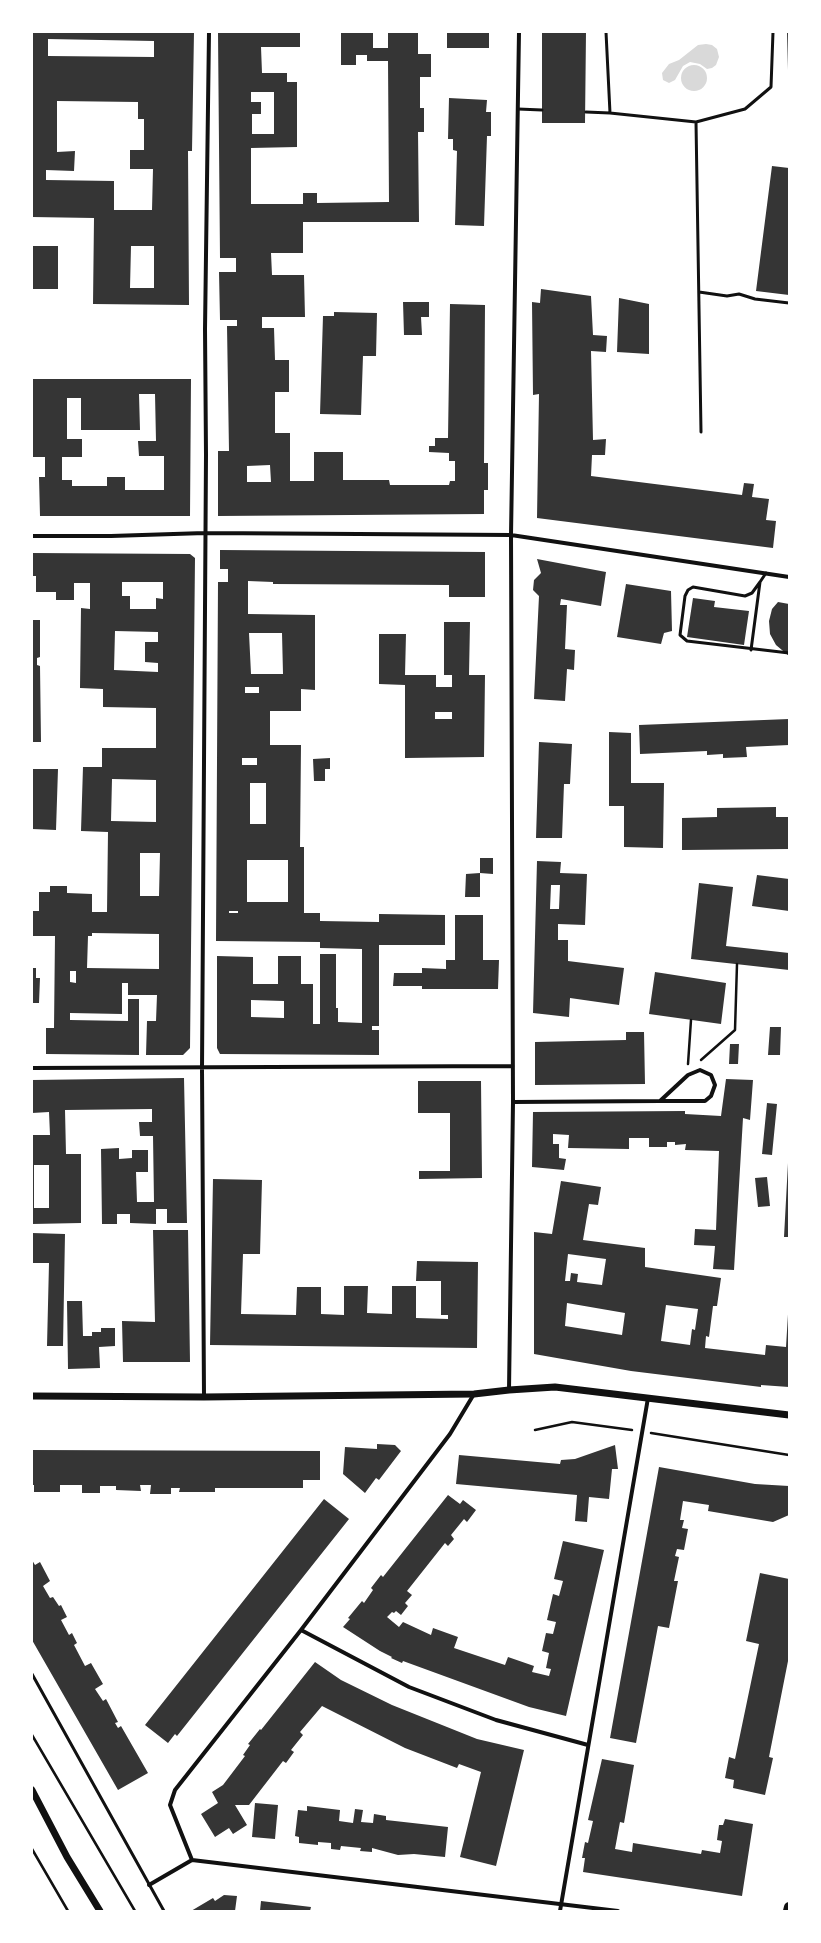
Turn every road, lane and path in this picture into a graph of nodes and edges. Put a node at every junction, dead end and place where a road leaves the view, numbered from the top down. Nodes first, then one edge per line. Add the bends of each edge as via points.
1 (209, 32) edge
2 (519, 32) edge
3 (606, 32) edge
4 (773, 32) edge
5 (518, 109) junction
6 (542, 110) dead end
7 (586, 112) dead end
8 (610, 113) junction
9 (696, 122) junction
10 (699, 292) junction
11 (789, 303) edge
12 (701, 432) dead end
13 (205, 533) junction
14 (32, 536) edge
15 (511, 536) junction
16 (766, 573) junction
17 (789, 577) edge
18 (760, 582) junction
19 (751, 650) junction
20 (789, 653) edge
21 (737, 964) dead end
22 (691, 1020) dead end
23 (513, 1066) junction
24 (32, 1068) edge
25 (202, 1068) junction
26 (688, 1075) junction
27 (660, 1101) junction
28 (514, 1102) junction
29 (509, 1390) junction
30 (474, 1394) junction
31 (32, 1396) edge
32 (41, 1396) junction
33 (204, 1397) junction
34 (648, 1398) junction
35 (32, 1400) edge
36 (789, 1416) edge
37 (535, 1430) dead end
38 (643, 1431) junction
39 (789, 1455) edge
40 (301, 1630) junction
41 (32, 1674) edge
42 (32, 1735) edge
43 (588, 1745) junction
44 (32, 1790) edge
45 (32, 1849) edge
46 (192, 1860) junction
47 (149, 1885) junction
48 (560, 1903) junction
49 (789, 1907) edge
50 (68, 1911) edge
51 (100, 1911) edge
52 (135, 1911) edge
53 (164, 1911) edge
54 (560, 1911) edge
55 (618, 1911) edge
56 (788, 1911) edge

1 - 13 street
2 - 5 street
3 - 8 lane
4 - 9 lane via 771,87 745,109
5 - 6 lane
5 - 15 street
7 - 8 lane
8 - 9 lane
9 - 10 lane
10 - 11 lane via 728,296 739,294 755,299
10 - 12 lane
13 - 14 street
13 - 15 street
13 - 25 street
15 - 16 street
15 - 23 street
16 - 17 street
16 - 18 lane
18 - 19 lane
18 - 19 lane via 752,593 745,596 693,587 685,596 680,635 683,639
19 - 20 lane
21 - 26 path via 735,1030
22 - 26 path
23 - 25 street
23 - 28 street
24 - 25 street
25 - 33 street
26 - 27 street
26 - 27 street via 700,1070 711,1075 715,1084 711,1096 705,1101
27 - 28 street
28 - 29 street
29 - 30 street
29 - 34 street via 554,1388
30 - 33 street
30 - 40 street via 450,1434
31 - 32 street
32 - 33 street
32 - 35 street
34 - 36 street
34 - 38 street
37 - 38 path via 572,1422
38 - 39 path
38 - 43 street
40 - 43 street via 409,1687 496,1720
40 - 46 street via 175,1790 170,1805
41 - 47 lane
42 - 52 path
43 - 48 street
44 - 51 street
45 - 50 path
46 - 47 street
46 - 48 street
47 - 53 lane
48 - 54 street
48 - 55 street
49 - 56 main road

